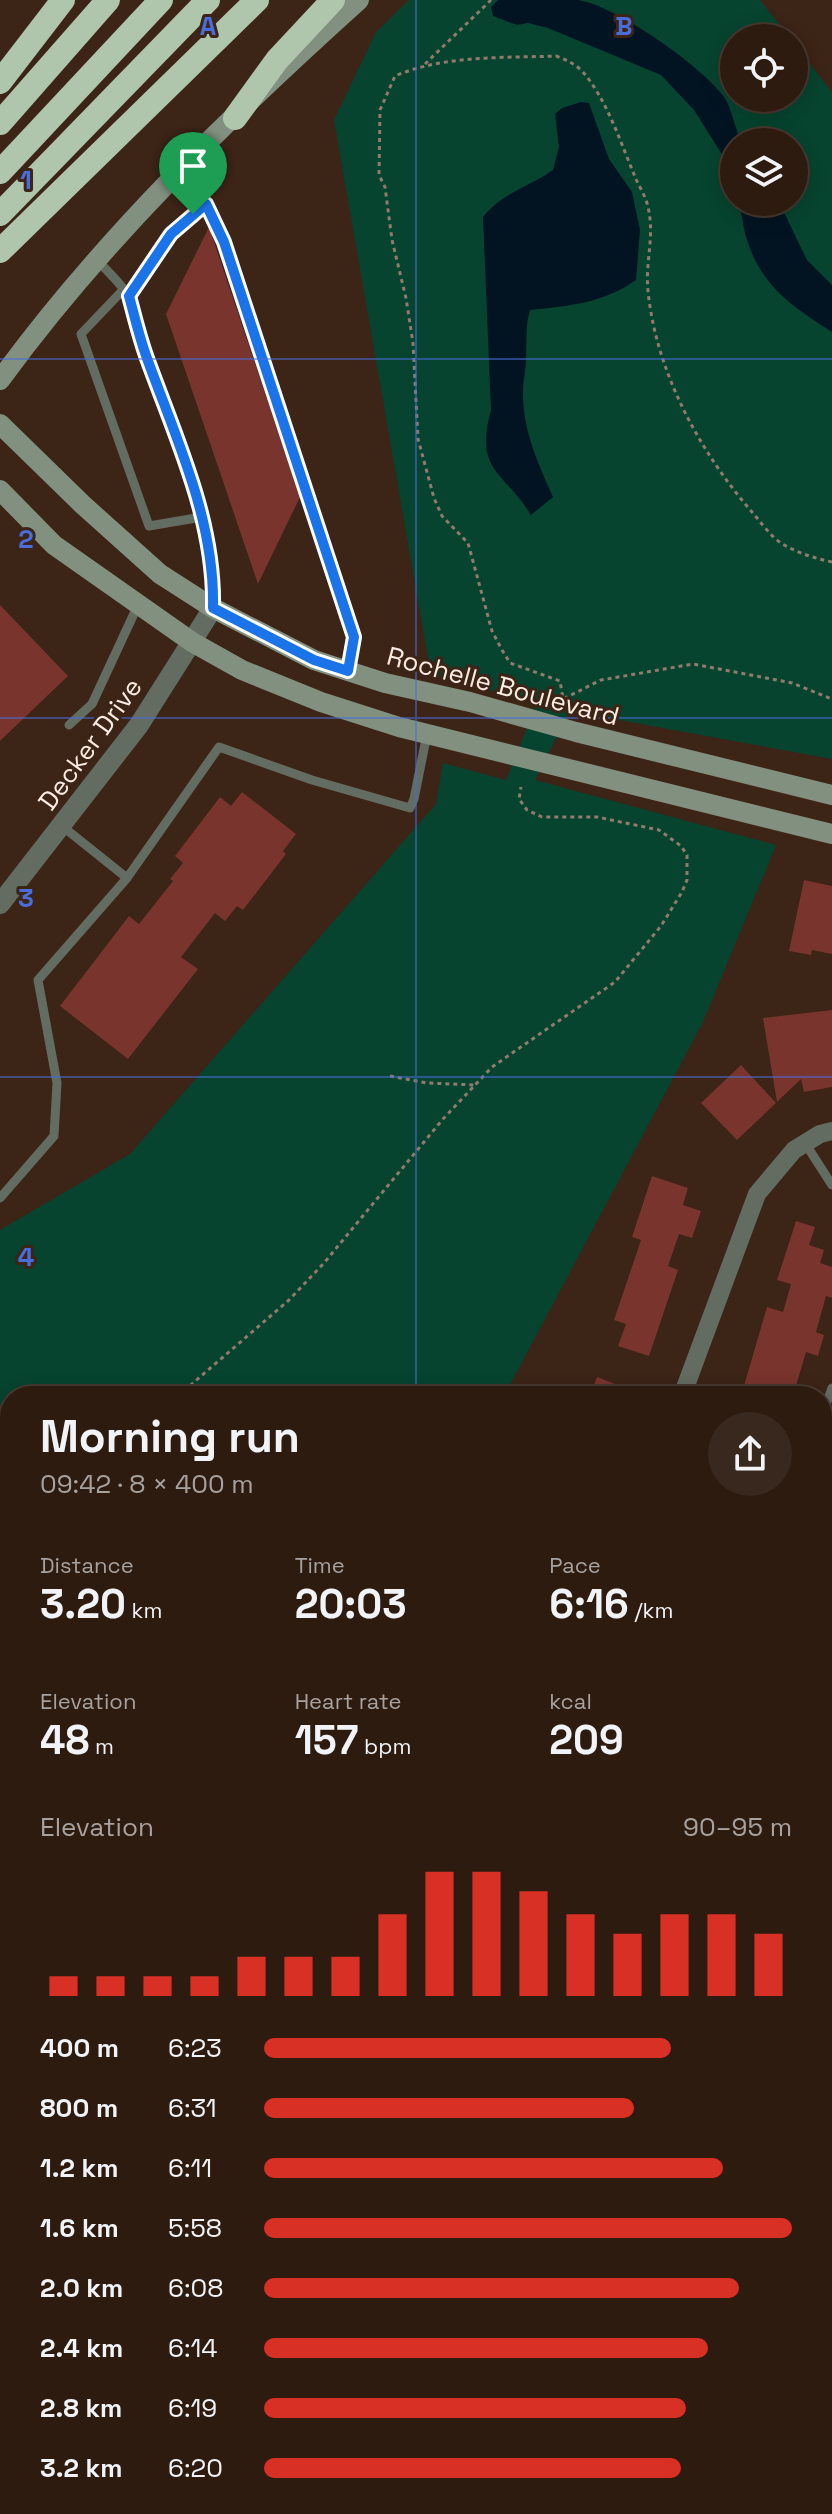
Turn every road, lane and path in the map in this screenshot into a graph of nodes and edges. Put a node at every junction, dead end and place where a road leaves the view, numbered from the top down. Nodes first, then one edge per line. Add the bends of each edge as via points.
1 (63, 0) edge
2 (108, 0) edge
3 (161, 0) edge
4 (208, 0) edge
5 (217, 0) edge
6 (257, 0) edge
7 (333, 0) edge
8 (359, 0) edge
9 (491, 0) edge
10 (422, 66) junction
11 (0, 82) edge
12 (235, 118) junction
13 (0, 123) edge
14 (79, 133) junction
15 (188, 163) junction
16 (0, 172) edge
17 (206, 204) junction
18 (0, 214) edge
19 (0, 251) edge
20 (96, 259) junction
21 (126, 293) junction
22 (0, 380) edge
23 (0, 424) edge
24 (0, 490) edge
25 (202, 517) junction
26 (832, 562) edge
27 (138, 605) junction
28 (213, 608) junction
29 (192, 642) junction
30 (348, 671) junction
31 (832, 699) edge
32 (69, 725) dead end
33 (427, 734) junction
34 (521, 787) dead end
35 (832, 795) edge
36 (62, 826) junction
37 (832, 834) edge
38 (127, 878) junction
39 (0, 904) edge
40 (390, 1076) dead end
41 (475, 1085) junction
42 (832, 1131) edge
43 (805, 1143) junction
44 (832, 1185) edge
45 (0, 1198) edge
46 (190, 1386) edge
47 (686, 1386) edge

1 - 11 highway
2 - 13 highway
3 - 16 highway
4 - 14 highway
5 - 14 highway
6 - 19 highway
7 - 12 highway via 277,60
8 - 12 main road
9 - 10 path
10 - 26 path via 556,56 583,72 648,205 652,316 686,418 729,483 778,542
10 - 31 path via 395,76 387,92 380,110 379,175 413,343 418,439 434,498 442,516 468,543 492,631 510,663 560,681 563,699 601,680 693,664 792,683
12 - 15 main road
14 - 18 highway
15 - 17 lane
15 - 20 main road
17 - 21 lane via 171,234
17 - 30 lane via 224,242 354,637
20 - 21 lane
20 - 22 main road
21 - 25 lane
21 - 25 lane via 81,334 149,526
23 - 28 main road, Rochelle Boulevard via 160,574
24 - 27 main road via 54,545
25 - 28 lane via 214,573
27 - 29 main road
27 - 32 lane via 92,704
28 - 29 street, Decker Drive
28 - 30 main road, Rochelle Boulevard via 314,660
29 - 33 main road via 242,670 321,702
29 - 36 street, Decker Drive via 139,725
30 - 35 main road, Rochelle Boulevard
33 - 37 main road
33 - 38 lane via 410,808 219,747
34 - 41 path via 519,799 542,817 597,817 659,830 687,855 687,880 661,926 615,982 492,1067
36 - 38 lane
36 - 39 street, Decker Drive
38 - 45 lane via 38,980 57,1083 54,1136
40 - 41 path
41 - 46 path via 289,1300
42 - 43 street
43 - 44 lane
43 - 47 street via 757,1194

